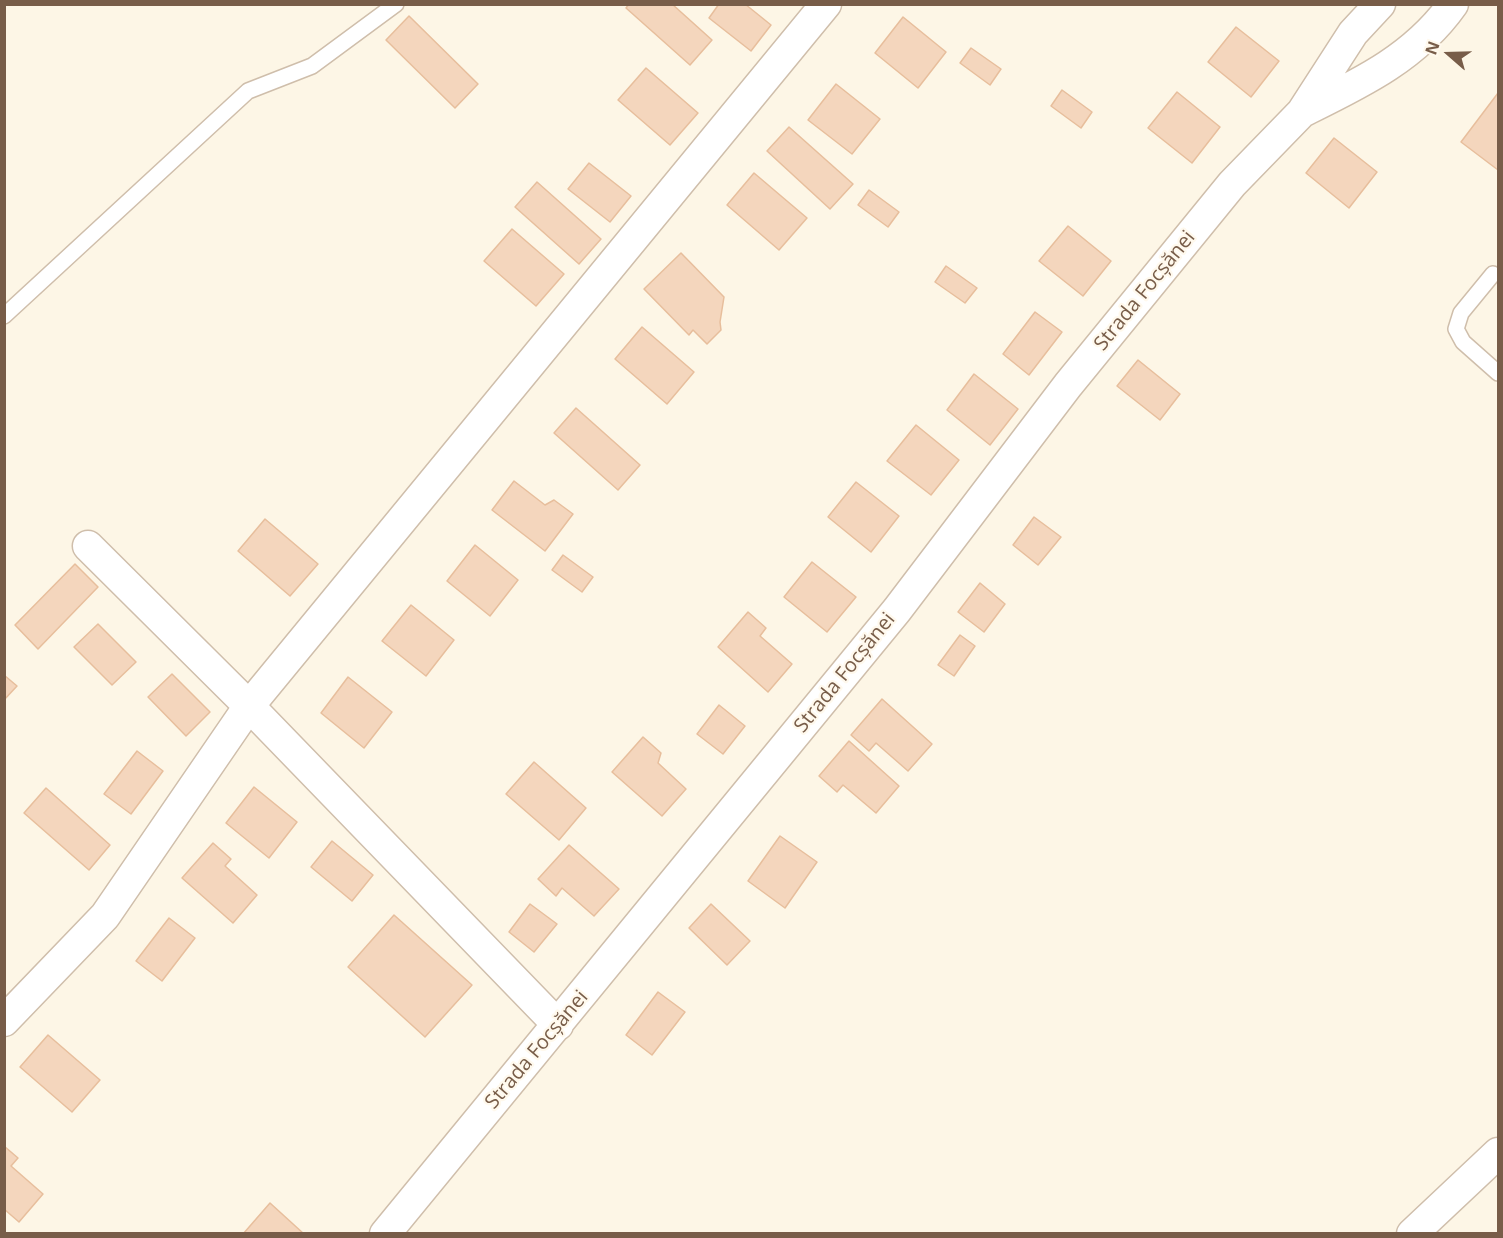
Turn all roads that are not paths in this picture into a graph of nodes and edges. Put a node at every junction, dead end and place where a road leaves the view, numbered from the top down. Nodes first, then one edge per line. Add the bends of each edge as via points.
1 (396, 4) edge
2 (826, 4) edge
3 (1380, 4) edge
4 (1453, 4) edge
5 (1302, 112) junction
6 (1493, 274) dead end
7 (4, 316) edge
8 (1498, 373) edge
9 (88, 546) dead end
10 (249, 706) junction
11 (4, 1021) edge
12 (558, 1025) junction
13 (1498, 1153) edge
14 (385, 1233) edge
15 (1412, 1233) edge

1 - 7 lane via 312,66 248,92
2 - 10 street
3 - 5 street via 1353,33
4 - 5 street via 1435,30 1370,79
5 - 12 street, Strada Focșănei via 1232,184 1075,376 897,610
6 - 8 lane via 1461,313 1456,329 1463,342
9 - 10 street
10 - 11 street via 105,916
10 - 12 street
12 - 14 street, Strada Focșănei
13 - 15 street

